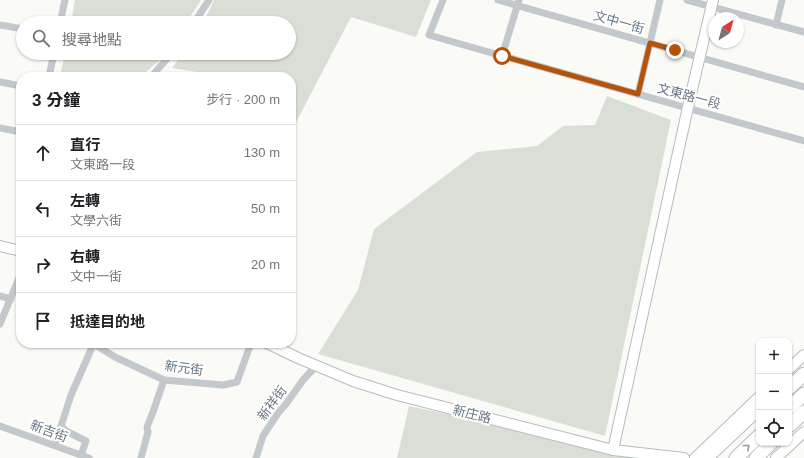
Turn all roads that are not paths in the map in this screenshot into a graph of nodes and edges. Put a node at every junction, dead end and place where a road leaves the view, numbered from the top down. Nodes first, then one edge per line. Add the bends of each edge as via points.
1 (64, 0) edge
2 (209, 0) edge
3 (443, 0) edge
4 (498, 0) edge
5 (660, 0) edge
6 (687, 0) edge
7 (782, 0) edge
8 (518, 3) edge
9 (712, 3) edge
10 (61, 16) edge
11 (199, 16) edge
12 (0, 24) edge
13 (776, 25) junction
14 (16, 27) edge
15 (804, 32) edge
16 (650, 43) junction
17 (502, 56) junction
18 (700, 56) junction
19 (53, 60) edge
20 (166, 60) edge
21 (50, 72) edge
22 (155, 72) edge
23 (0, 82) edge
24 (16, 85) edge
25 (804, 87) edge
26 (638, 94) junction
27 (688, 107) junction
28 (0, 128) edge
29 (16, 131) edge
30 (804, 142) edge
31 (0, 246) edge
32 (16, 250) edge
33 (16, 286) edge
34 (0, 296) edge
35 (11, 299) junction
36 (0, 324) edge
37 (92, 348) edge
38 (100, 348) edge
39 (249, 348) edge
40 (278, 348) edge
41 (804, 355) edge
42 (804, 365) edge
43 (316, 366) junction
44 (792, 366) edge
45 (804, 374) edge
46 (792, 376) edge
47 (164, 380) junction
48 (792, 385) edge
49 (804, 394) edge
50 (756, 400) edge
51 (792, 405) edge
52 (757, 410) edge
53 (804, 412) edge
54 (756, 420) edge
55 (792, 423) edge
56 (0, 426) edge
57 (61, 426) junction
58 (804, 432) edge
59 (756, 439) edge
60 (54, 445) junction
61 (768, 446) edge
62 (613, 450) junction
63 (81, 455) junction
64 (89, 458) edge
65 (141, 458) edge
66 (256, 458) edge
67 (684, 458) edge
68 (695, 458) edge
69 (706, 458) edge
70 (717, 458) edge
71 (736, 458) edge
72 (756, 458) edge
73 (776, 458) edge

1 - 10 street
2 - 11 street
3 - 17 street, 文東路一段 via 429,35
4 - 8 street, 文中一街
5 - 16 street
6 - 9 street
7 - 13 street
8 - 16 street, 文中一街
8 - 17 street
9 - 13 street
9 - 18 street
12 - 14 street
13 - 15 street
16 - 18 street, 文中一街
16 - 26 street
17 - 26 street, 文東路一段
18 - 25 street, 文中一街
18 - 27 street
19 - 21 street
20 - 22 street
23 - 24 street
26 - 27 street, 文東路一段
27 - 30 street, 文東路一段
27 - 62 street
28 - 29 street
31 - 32 street
33 - 35 street
34 - 35 street
35 - 36 street
37 - 57 street via 71,395
38 - 47 street, 新元街
39 - 47 street, 新元街 via 237,382 224,385
40 - 43 street, 新庄路
41 - 44 street
42 - 46 highway
43 - 62 street, 新庄路 via 398,395
43 - 66 street, 新祥街 via 263,436
45 - 48 highway
47 - 65 street via 147,427
49 - 51 highway
50 - 68 street
52 - 69 highway
53 - 55 highway
54 - 70 highway
56 - 60 street, 新吉街
57 - 60 street
57 - 63 street via 86,441
58 - 73 street
71 -> 59 highway
60 - 63 street, 新吉街
61 - 72 highway
62 - 67 street, 新庄路
63 - 64 street, 新吉街

